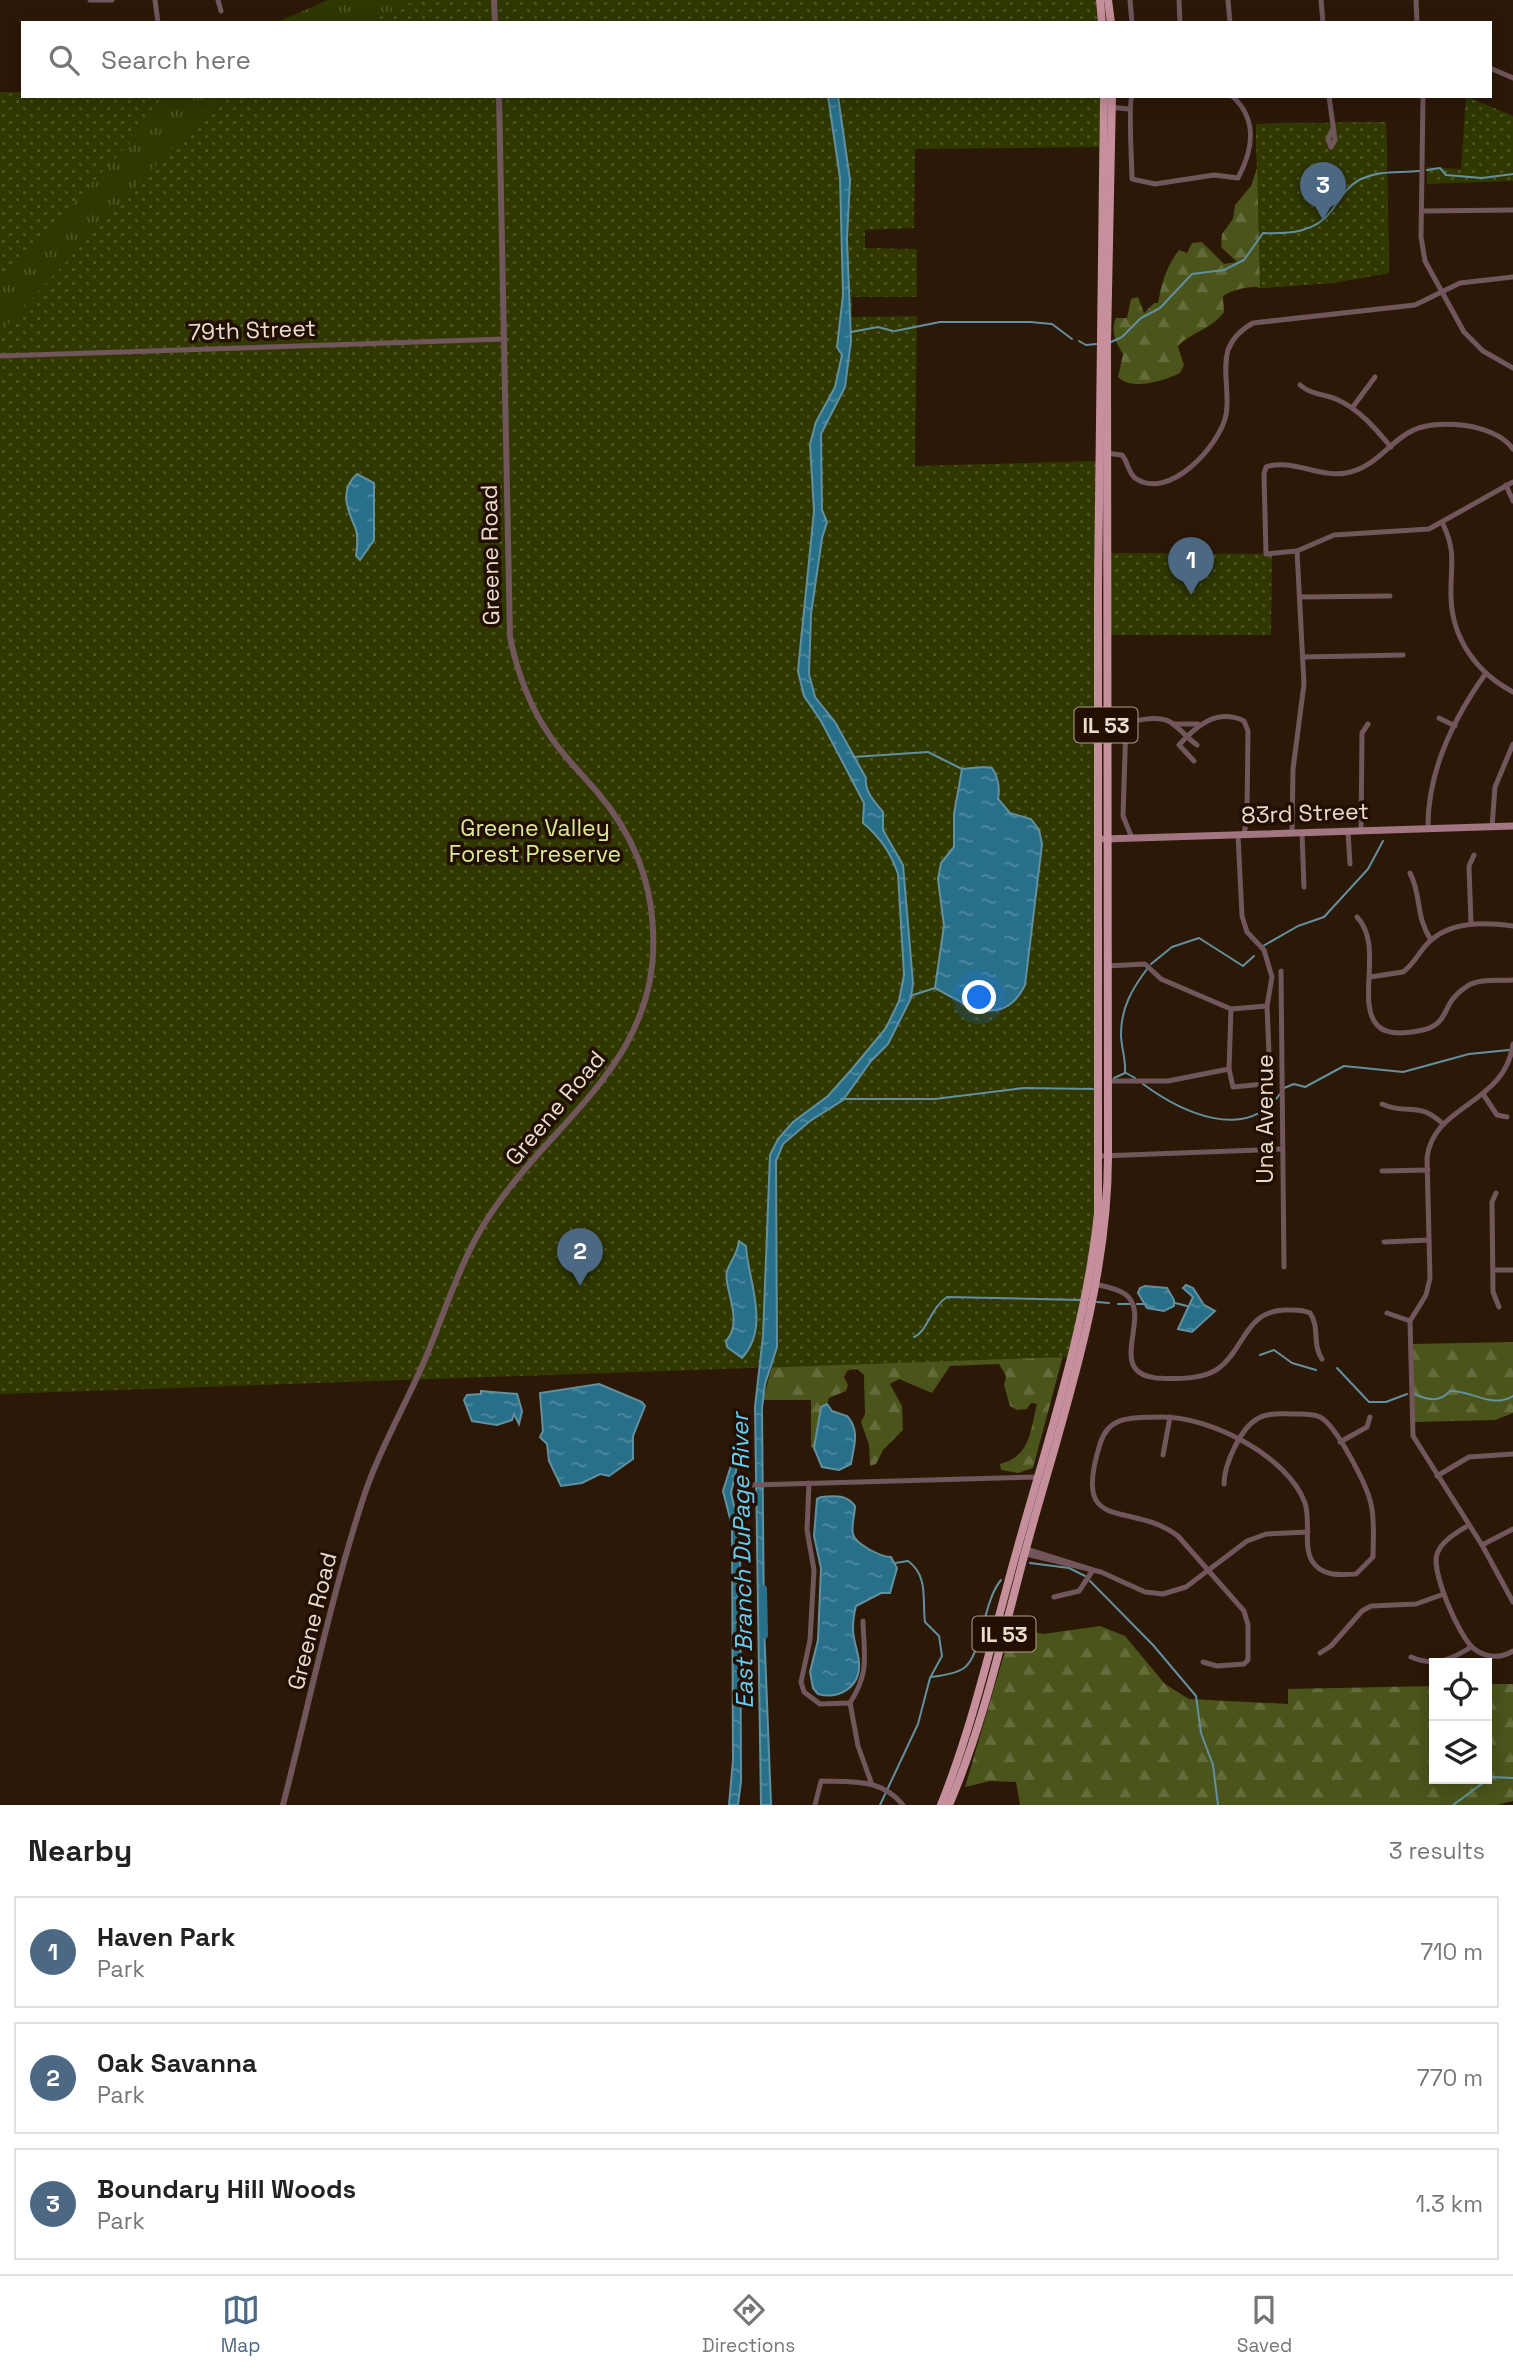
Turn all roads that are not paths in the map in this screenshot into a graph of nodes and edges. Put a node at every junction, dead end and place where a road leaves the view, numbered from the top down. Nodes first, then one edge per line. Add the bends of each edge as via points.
1 (90, 0) edge
2 (112, 0) edge
3 (155, 0) edge
4 (218, 0) edge
5 (494, 0) edge
6 (1100, 0) edge
7 (1108, 0) edge
8 (1130, 0) edge
9 (1179, 0) edge
10 (1228, 0) edge
11 (1321, 0) edge
12 (1416, 0) edge
13 (221, 11) dead end
14 (158, 21) edge
15 (495, 21) edge
16 (1102, 21) edge
17 (1111, 21) edge
18 (1132, 21) edge
19 (1180, 21) edge
20 (1230, 21) edge
21 (1323, 21) edge
22 (1417, 21) edge
23 (1492, 69) edge
24 (1513, 78) edge
25 (499, 98) edge
26 (1131, 98) edge
27 (1234, 98) edge
28 (1329, 98) edge
29 (1423, 98) edge
30 (1109, 100) edge
31 (1128, 109) junction
32 (1333, 128) dead end
33 (1422, 211) junction
34 (1513, 211) edge
35 (1513, 277) edge
36 (1441, 294) junction
37 (505, 339) junction
38 (0, 356) edge
39 (1513, 368) edge
40 (1375, 377) dead end
41 (1300, 385) dead end
42 (1352, 408) junction
43 (1391, 447) junction
44 (1513, 449) edge
45 (1104, 453) junction
46 (1513, 482) edge
47 (1506, 485) junction
48 (1513, 501) edge
49 (1443, 524) junction
50 (1297, 551) junction
51 (1390, 596) dead end
52 (1301, 597) junction
53 (1403, 655) dead end
54 (1303, 657) junction
55 (1486, 673) junction
56 (1513, 692) edge
57 (1439, 719) dead end
58 (1126, 722) junction
59 (1173, 724) junction
60 (1198, 724) junction
61 (1368, 724) dead end
62 (1455, 726) junction
63 (1186, 737) junction
64 (1106, 743) junction
65 (1513, 744) edge
66 (1197, 745) dead end
67 (1194, 761) dead end
68 (1513, 826) edge
69 (1492, 827) junction
70 (1428, 829) junction
71 (1348, 831) junction
72 (1361, 831) junction
73 (1292, 833) junction
74 (1302, 833) junction
75 (1241, 835) junction
76 (1132, 838) junction
77 (1102, 839) junction
78 (1474, 855) dead end
79 (1350, 864) dead end
80 (1410, 873) dead end
81 (1304, 887) dead end
82 (1357, 917) dead end
83 (1471, 924) junction
84 (1513, 926) edge
85 (1431, 940) junction
86 (1107, 966) junction
87 (1281, 971) dead end
88 (1370, 977) junction
89 (1513, 980) edge
90 (1268, 1006) junction
91 (1231, 1009) junction
92 (1513, 1044) edge
93 (1228, 1069) junction
94 (1108, 1081) junction
95 (1483, 1094) junction
96 (1382, 1104) dead end
97 (1507, 1117) dead end
98 (1443, 1124) junction
99 (1282, 1149) junction
100 (1104, 1156) junction
101 (1428, 1170) junction
102 (1381, 1171) dead end
103 (1496, 1193) dead end
104 (1429, 1240) junction
105 (1384, 1242) dead end
106 (1284, 1267) dead end
107 (1494, 1270) junction
108 (1513, 1270) edge
109 (1092, 1284) junction
110 (1499, 1307) dead end
111 (1387, 1313) dead end
112 (1410, 1321) junction
113 (1322, 1359) dead end
114 (1170, 1417) junction
115 (1370, 1417) dead end
116 (1241, 1439) junction
117 (1340, 1441) junction
118 (1513, 1454) edge
119 (1163, 1455) dead end
120 (1437, 1476) junction
121 (1039, 1477) junction
122 (809, 1483) junction
123 (1224, 1484) dead end
124 (751, 1485) dead end
125 (1469, 1525) junction
126 (1513, 1529) edge
127 (1308, 1532) junction
128 (1482, 1545) junction
129 (1021, 1550) junction
130 (1207, 1569) junction
131 (1093, 1570) junction
132 (1444, 1594) junction
133 (1054, 1597) dead end
134 (1513, 1602) edge
135 (863, 1621) dead end
136 (1471, 1647) junction
137 (1513, 1651) edge
138 (1320, 1653) dead end
139 (1411, 1657) dead end
140 (1203, 1662) dead end
141 (850, 1703) junction
142 (871, 1782) junction
143 (283, 1805) edge
144 (815, 1805) edge
145 (903, 1805) edge
146 (941, 1805) edge
147 (949, 1805) edge

1 - 2 street
3 - 14 street
4 - 13 street
5 - 15 street
6 - 16 main road
7 - 17 main road
8 - 18 street
9 - 19 street
10 - 20 street
11 - 21 street
12 - 22 street
23 - 24 street
25 - 37 street, Greene Road
26 - 30 street
26 - 31 street
27 - 31 street via 1243,107 1250,130 1250,156 1238,177 1214,175 1155,184 1132,179
28 - 32 street
29 - 33 street
30 - 31 street
30 - 45 main road, IL 53
33 - 34 street
33 - 36 street via 1422,253
35 - 36 street via 1465,282
36 - 39 street via 1474,343
36 - 45 street via 1415,305 1253,323 1239,332 1228,353 1227,408 1219,433 1187,471 1164,482 1145,483 1132,476 1122,455
37 - 38 street, 79th Street
37 - 143 street, Greene Road via 507,611 514,659 547,732 609,807 634,848 651,903 652,971 641,1015 620,1058 493,1210 466,1260 362,1500
40 - 42 street
41 - 42 street
42 - 43 street
43 - 44 street via 1421,427 1467,426 1494,433
43 - 50 street via 1368,466 1348,473 1266,467 1266,554
45 - 64 main road, IL 53
45 - 77 main road, IL 53
46 - 47 street
47 - 48 street
47 - 49 street
49 - 50 street via 1418,531 1334,534
49 - 55 street via 1453,550 1451,598 1456,625 1466,649
50 - 52 street
51 - 52 street
52 - 54 street
53 - 54 street
54 - 73 street
55 - 56 street
55 - 62 street
57 - 62 street
58 - 59 street
58 - 64 street via 1116,741
58 - 76 street via 1123,816
59 - 60 street
59 - 63 street
60 - 63 street
60 - 75 street via 1223,718 1240,719 1247,725 1247,815
61 - 72 street via 1362,733
62 - 70 street via 1433,775
63 - 66 street
63 - 67 street via 1179,745
64 - 77 main road, IL 53
65 - 69 street via 1495,787
68 - 69 main road, 83rd Street
69 - 70 main road, 83rd Street
70 - 72 main road, 83rd Street
71 - 72 main road, 83rd Street
71 - 74 main road, 83rd Street
71 - 79 street
73 - 74 main road, 83rd Street
73 - 75 main road, 83rd Street
74 - 81 street
75 - 76 main road, 83rd Street
75 - 90 street via 1242,916 1247,932 1264,950 1268,962 1272,991
76 - 77 main road, 83rd Street
77 - 86 main road, IL 53
77 - 100 main road, IL 53
78 - 83 street via 1469,866
80 - 85 street via 1419,920
82 - 88 street via 1368,934
83 - 84 street
83 - 85 street
85 - 88 street via 1403,972
86 - 91 street via 1145,964 1161,979
86 - 94 main road, IL 53
87 - 99 street, Una Avenue
88 - 89 street via 1372,1017 1384,1030 1396,1033 1433,1028 1470,984
90 - 91 street
90 - 93 street via 1270,1078 1264,1084 1233,1087
91 - 93 street
92 - 95 street via 1505,1073
93 - 94 street via 1168,1081
94 - 100 main road, IL 53
95 - 97 street via 1497,1115
95 - 98 street
96 - 98 street via 1429,1112
98 - 101 street via 1428,1149
99 - 100 street
99 - 106 street, Una Avenue
100 - 109 main road, IL 53 via 1105,1227
101 - 102 street
101 - 104 street
103 - 107 street via 1492,1202
104 - 105 street
104 - 112 street via 1428,1289
107 - 108 street
107 - 110 street
109 - 113 street via 1118,1290 1131,1301 1136,1318 1130,1354 1136,1367 1151,1377 1214,1372 1252,1322 1275,1311 1310,1313
109 - 121 main road, IL 53
109 - 129 main road, IL 53 via 1080,1351
111 - 112 street
112 - 120 street via 1412,1430
114 - 116 street via 1191,1419
114 - 119 street
114 - 130 street via 1114,1422 1101,1441 1090,1490 1096,1503 1107,1510 1167,1527
115 - 117 street via 1367,1427
116 - 117 street via 1258,1418 1310,1414 1330,1425
116 - 123 street via 1224,1474
116 - 127 street via 1298,1488 1306,1505
117 - 127 street via 1371,1502 1373,1557 1356,1574 1334,1575 1311,1560
118 - 120 street via 1469,1457
120 - 125 street
121 - 122 street
121 - 129 main road, IL 53
122 - 124 street
122 - 141 street via 807,1530 814,1570 802,1682 804,1692 820,1704
125 - 128 street
125 - 132 street via 1446,1541 1437,1554
126 - 128 street
127 - 130 street via 1266,1534 1247,1541
128 - 134 street
129 - 131 street
129 - 146 main road, IL 53 via 969,1728
129 - 147 main road, IL 53 via 982,1715
130 - 131 street via 1186,1587 1163,1594 1144,1592
130 - 140 street via 1246,1618 1248,1660 1244,1664
131 - 133 street via 1079,1591
132 - 136 street
132 - 138 street via 1416,1604 1371,1606
135 - 141 street via 867,1665 862,1685
136 - 137 street via 1485,1656 1506,1656
136 - 139 street via 1442,1662
141 - 142 street
142 - 144 street via 821,1781
142 - 145 street

